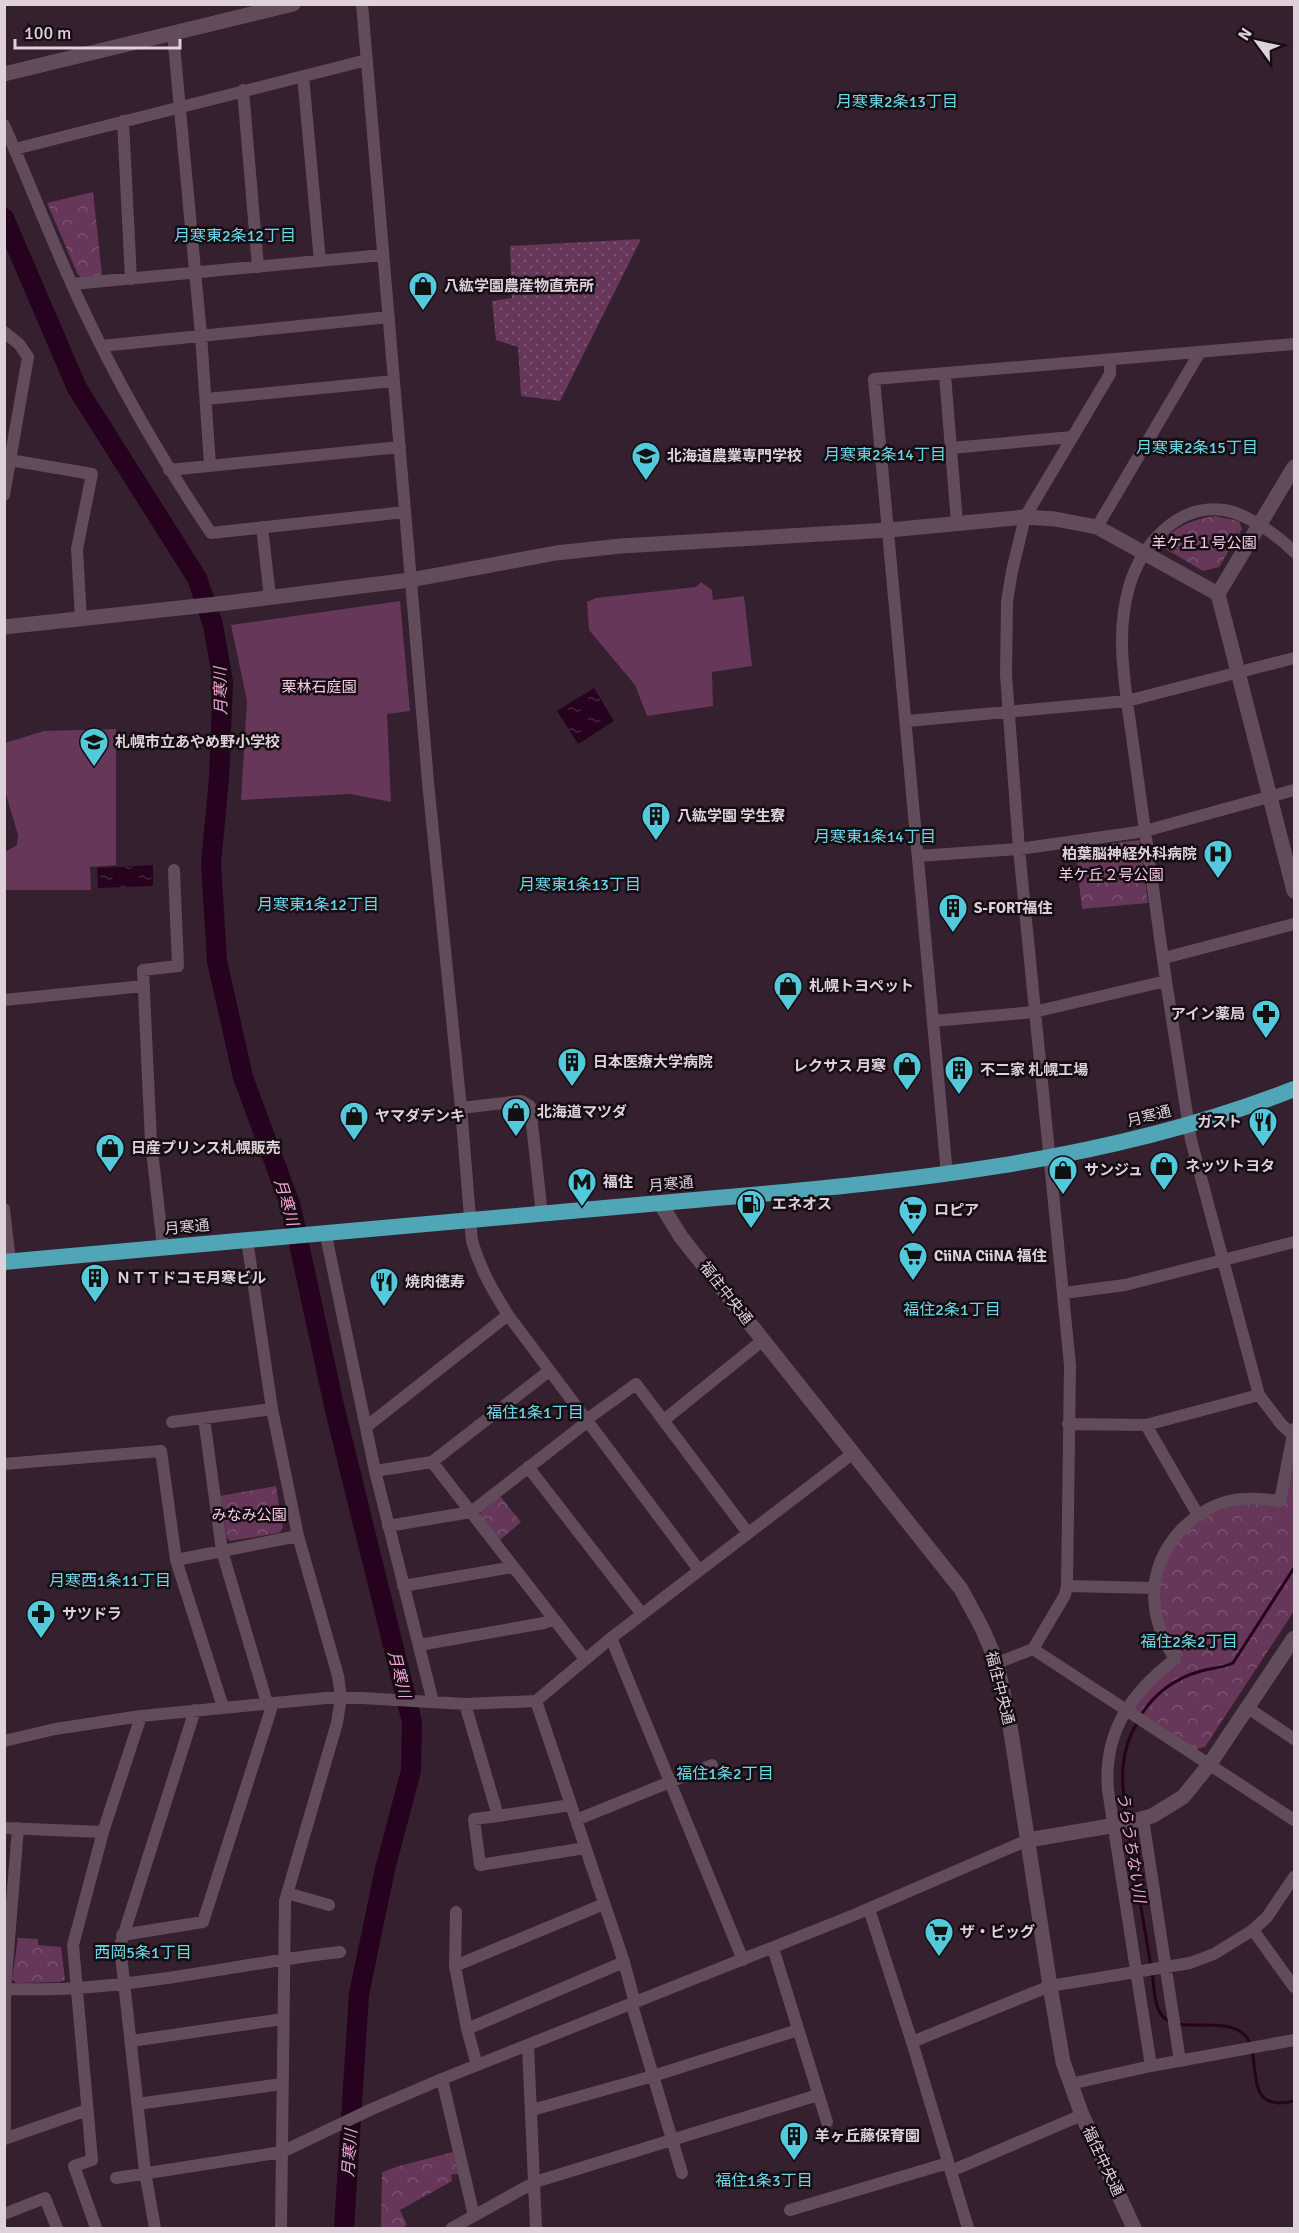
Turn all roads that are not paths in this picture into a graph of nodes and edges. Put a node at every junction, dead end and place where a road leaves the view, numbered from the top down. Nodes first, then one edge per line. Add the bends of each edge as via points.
1 (293, 4) edge
2 (362, 4) edge
3 (173, 34) junction
4 (367, 60) junction
5 (4, 74) edge
6 (303, 76) junction
7 (243, 90) junction
8 (181, 106) junction
9 (123, 121) junction
10 (4, 125) edge
11 (15, 149) junction
12 (383, 255) junction
13 (320, 261) junction
14 (258, 267) junction
15 (195, 274) junction
16 (131, 279) junction
17 (72, 284) junction
18 (389, 318) junction
19 (4, 332) edge
20 (201, 335) junction
21 (1294, 344) edge
22 (101, 346) junction
23 (1200, 352) junction
24 (1110, 360) junction
25 (945, 375) junction
26 (394, 381) junction
27 (206, 399) junction
28 (1072, 437) junction
29 (400, 447) junction
30 (951, 448) junction
31 (8, 461) edge
32 (210, 465) junction
33 (1294, 466) edge
34 (168, 470) junction
35 (4, 495) edge
36 (405, 512) junction
37 (1025, 517) junction
38 (957, 524) junction
39 (1259, 526) junction
40 (262, 527) junction
41 (1096, 527) junction
42 (889, 530) junction
43 (1294, 552) edge
44 (1145, 553) junction
45 (410, 580) junction
46 (1218, 594) junction
47 (270, 597) junction
48 (81, 619) junction
49 (4, 627) edge
50 (1294, 658) edge
51 (1238, 673) junction
52 (1127, 701) junction
53 (1009, 711) junction
54 (907, 721) junction
55 (1294, 790) edge
56 (1270, 797) junction
57 (1145, 831) junction
58 (1019, 849) junction
59 (918, 856) junction
60 (174, 870) dead end
61 (1294, 891) edge
62 (1294, 924) edge
63 (1164, 958) junction
64 (1166, 981) junction
65 (144, 986) junction
66 (4, 1000) edge
67 (1035, 1012) junction
68 (933, 1021) junction
69 (1294, 1089) edge
70 (460, 1107) junction
71 (1189, 1124) junction
72 (1048, 1156) junction
73 (947, 1175) junction
74 (660, 1203) junction
75 (4, 1209) edge
76 (542, 1215) junction
77 (470, 1220) junction
78 (321, 1232) junction
79 (247, 1240) junction
80 (1294, 1242) edge
81 (163, 1247) junction
82 (1224, 1260) junction
83 (7, 1262) edge
84 (1064, 1293) junction
85 (508, 1316) junction
86 (763, 1340) junction
87 (549, 1371) junction
88 (1259, 1395) junction
89 (272, 1409) junction
90 (204, 1418) junction
91 (664, 1420) junction
92 (586, 1421) junction
93 (172, 1422) dead end
94 (1068, 1424) junction
95 (1146, 1425) junction
96 (366, 1427) junction
97 (1294, 1433) edge
98 (852, 1454) junction
99 (432, 1462) junction
100 (4, 1464) edge
101 (528, 1467) junction
102 (375, 1472) junction
103 (471, 1512) junction
104 (1198, 1515) junction
105 (388, 1526) junction
106 (748, 1533) junction
107 (298, 1536) junction
108 (222, 1551) junction
109 (176, 1560) junction
110 (513, 1567) junction
111 (699, 1570) junction
112 (403, 1586) junction
113 (1067, 1586) junction
114 (1154, 1588) junction
115 (642, 1614) junction
116 (554, 1619) junction
117 (611, 1638) junction
118 (1294, 1638) edge
119 (419, 1645) junction
120 (1033, 1649) junction
121 (585, 1659) junction
122 (997, 1663) junction
123 (341, 1698) junction
124 (536, 1701) junction
125 (429, 1702) junction
126 (270, 1703) junction
127 (465, 1704) junction
128 (223, 1707) junction
129 (1248, 1708) junction
130 (195, 1710) junction
131 (1129, 1712) junction
132 (141, 1716) junction
133 (1294, 1739) edge
134 (4, 1741) edge
135 (712, 1765) dead end
136 (1209, 1765) junction
137 (671, 1782) junction
138 (571, 1805) junction
139 (498, 1816) junction
140 (576, 1820) junction
141 (1294, 1820) edge
142 (1128, 1823) junction
143 (4, 1828) edge
144 (18, 1828) junction
145 (103, 1832) junction
146 (1028, 1840) junction
147 (585, 1848) junction
148 (1294, 1877) edge
149 (287, 1893) junction
150 (604, 1904) junction
151 (329, 1905) dead end
152 (869, 1909) junction
153 (456, 1912) dead end
154 (1253, 1930) junction
155 (122, 1935) junction
156 (773, 1948) junction
157 (340, 1952) dead end
158 (284, 1958) junction
159 (743, 1960) junction
160 (624, 1962) junction
161 (455, 1966) junction
162 (1162, 1967) junction
163 (1139, 1971) junction
164 (126, 1984) junction
165 (1050, 1986) junction
166 (1294, 1987) edge
167 (5, 1989) edge
168 (75, 1989) junction
169 (633, 2004) junction
170 (283, 2019) junction
171 (467, 2029) junction
172 (798, 2030) junction
173 (1294, 2040) edge
174 (131, 2041) junction
175 (912, 2042) junction
176 (528, 2045) junction
177 (1180, 2061) junction
178 (477, 2065) junction
179 (1151, 2066) junction
180 (653, 2076) junction
181 (442, 2079) junction
182 (282, 2084) junction
183 (1070, 2084) junction
184 (818, 2095) junction
185 (137, 2104) junction
186 (87, 2109) junction
187 (532, 2110) junction
188 (1082, 2115) junction
189 (827, 2122) dead end
190 (5, 2139) edge
191 (672, 2139) junction
192 (282, 2152) junction
193 (949, 2167) junction
194 (145, 2172) junction
195 (682, 2173) dead end
196 (116, 2178) dead end
197 (535, 2182) junction
198 (790, 2210) dead end
199 (4, 2214) edge
200 (474, 2216) junction
201 (57, 2229) edge
202 (96, 2229) edge
203 (154, 2229) edge
204 (281, 2229) edge
205 (452, 2229) edge
206 (536, 2229) edge
207 (968, 2229) edge
208 (1134, 2229) edge

1 - 3 street
2 - 4 street
3 - 5 street
3 - 8 street
4 - 6 street
4 - 12 street
6 - 7 street
6 - 13 street
7 - 8 street
7 - 14 street
8 - 9 street
8 - 15 street
9 - 11 street
9 - 16 street
10 - 11 street
11 - 17 street
12 - 13 street
12 - 18 street
13 - 14 street
14 - 15 street
15 - 16 street
15 - 20 street
16 - 17 street
17 - 22 street
18 - 20 street
18 - 26 street
19 - 31 street via 28,357
20 - 22 street
20 - 27 street
21 - 23 street
22 - 34 street
23 - 24 street
23 - 41 street
24 - 25 street
24 - 28 street via 1110,374
25 - 30 street
25 - 42 street via 874,380
26 - 27 street
26 - 29 street
27 - 32 street
28 - 30 street
28 - 37 street
29 - 32 street
29 - 36 street
30 - 38 street
31 - 35 street
31 - 48 street via 92,474 77,549
32 - 34 street
33 - 39 street
34 - 40 street via 211,532
36 - 40 street
36 - 45 street
37 - 38 street
37 - 41 street
37 - 53 street via 1007,602
38 - 42 street
39 - 43 street
39 - 44 street via 1238,513 1223,510 1192,514 1168,526
39 - 46 street
40 - 47 street
41 - 44 street
42 - 45 street via 621,546 556,553
42 - 54 street
44 - 46 street
44 - 52 street via 1129,587 1123,623
45 - 47 street
45 - 70 street
46 - 51 street
47 - 48 street
48 - 49 street
50 - 51 street
51 - 52 street
51 - 56 street
52 - 53 street
52 - 57 street
53 - 54 street
53 - 58 street
54 - 59 street
55 - 56 street
56 - 57 street
56 - 61 street
57 - 58 street
57 - 63 street
58 - 59 street
58 - 67 street
59 - 68 street
60 - 65 street via 178,966 143,970
62 - 63 street
63 - 64 street
64 - 67 street
64 - 71 street
65 - 66 street
65 - 81 street via 151,1142
67 - 68 street
67 - 72 street
68 - 73 street
69 - 71 highway, 月寒通
70 - 76 street via 521,1101 530,1106
70 - 77 street
71 - 72 highway, 月寒通
71 - 82 street
72 - 73 highway, 月寒通
72 - 84 street
73 - 74 highway, 月寒通
74 - 76 highway, 月寒通
74 - 86 street, 福住中央通 via 681,1237
75 - 83 street
76 - 77 highway, 月寒通
77 - 78 highway, 月寒通
77 - 85 street via 478,1262
78 - 79 highway, 月寒通
78 - 96 street
79 - 81 highway, 月寒通
79 - 89 street
80 - 82 street
81 - 83 highway, 月寒通
82 - 84 street via 1125,1285
82 - 88 street
84 - 94 street via 1070,1365
85 - 87 street
85 - 96 street
86 - 91 street
86 - 98 street, 福住中央通
87 - 92 street
87 - 99 street
88 - 95 street
88 - 97 street via 1281,1424
89 - 90 street
89 - 107 street
90 - 93 street
90 - 108 street
91 - 92 street via 636,1384
91 - 106 street
92 - 101 street
92 - 111 street
94 - 95 street
94 - 113 street
95 - 104 street
96 - 102 street
97 - 104 street via 1280,1501 1237,1500
98 - 106 street
98 - 122 street, 福住中央通 via 961,1589
99 - 102 street
99 - 103 street
100 - 109 street via 161,1451
101 - 103 street
101 - 115 street
102 - 105 street
103 - 105 street
103 - 110 street
104 - 114 street via 1163,1554
105 - 112 street
106 - 111 street
107 - 108 street
107 - 123 street
108 - 109 street
108 - 126 street
109 - 128 street
110 - 112 street
110 - 116 street
111 - 115 street
112 - 119 street
113 - 114 street
113 - 120 street
114 - 131 street via 1161,1633 1174,1659 1150,1679
115 - 117 street
116 - 119 street
116 - 121 street
117 - 121 street
117 - 137 street
118 - 129 street
119 - 125 street
120 - 122 street
120 - 131 street
121 - 124 street
122 - 146 street, 福住中央通
123 - 125 street
123 - 126 street
123 - 149 street
124 - 127 street
124 - 138 street
125 - 127 street
126 - 128 street
126 - 155 street via 203,1922
127 - 139 street
128 - 130 street
129 - 133 street
129 - 136 street
130 - 132 street
130 - 155 street
131 - 136 street
131 - 142 street via 1113,1736 1107,1768
132 - 134 street
132 - 145 street
135 - 137 street
136 - 141 street
136 - 142 street via 1183,1797 1162,1811
137 - 140 street
137 - 159 street
138 - 139 street
138 - 140 street
139 - 147 street via 474,1819 480,1865
140 - 147 street
142 - 146 street
142 - 162 street
142 - 163 street
143 - 144 street
144 - 145 street
144 - 167 street
145 - 168 street via 73,1945
146 - 152 street
146 - 165 street, 福住中央通
147 - 150 street
148 - 154 street via 1267,1917
149 - 151 street
149 - 158 street
150 - 160 street
150 - 161 street
152 - 156 street
152 - 175 street
153 - 161 street
154 - 162 street via 1214,1954
154 - 166 street
155 - 164 street
156 - 159 street
156 - 172 street
157 - 158 street
158 - 164 street
158 - 170 street
159 - 169 street
160 - 169 street
160 - 171 street
161 - 171 street
162 - 163 street
162 - 177 street
163 - 165 street
163 - 179 street
164 - 168 street
164 - 174 street
165 - 175 street
165 - 183 street, 福住中央通
167 - 168 street
167 - 190 street
168 - 186 street
169 - 176 street
169 - 180 street
170 - 174 street
170 - 182 street
171 - 178 street
172 - 180 street
172 - 184 street
173 - 177 street
174 - 185 street
175 - 193 street
176 - 178 street
176 - 187 street
177 - 179 street
178 - 181 street
179 - 183 street
180 - 187 street
180 - 191 street
181 - 192 street
181 - 200 street
182 - 185 street
182 - 192 street
183 - 188 street, 福住中央通
184 - 189 street
184 - 191 street
185 - 194 street
186 - 190 street
186 - 202 street via 92,2160 74,2166
187 - 197 street
188 - 193 street
188 - 208 street, 福住中央通
191 - 195 street
191 - 197 street
192 - 194 street
192 - 204 street
193 - 198 street
193 - 207 street
194 - 196 street
194 - 203 street
197 - 200 street
197 - 206 street
199 - 201 street via 45,2198
200 - 205 street

